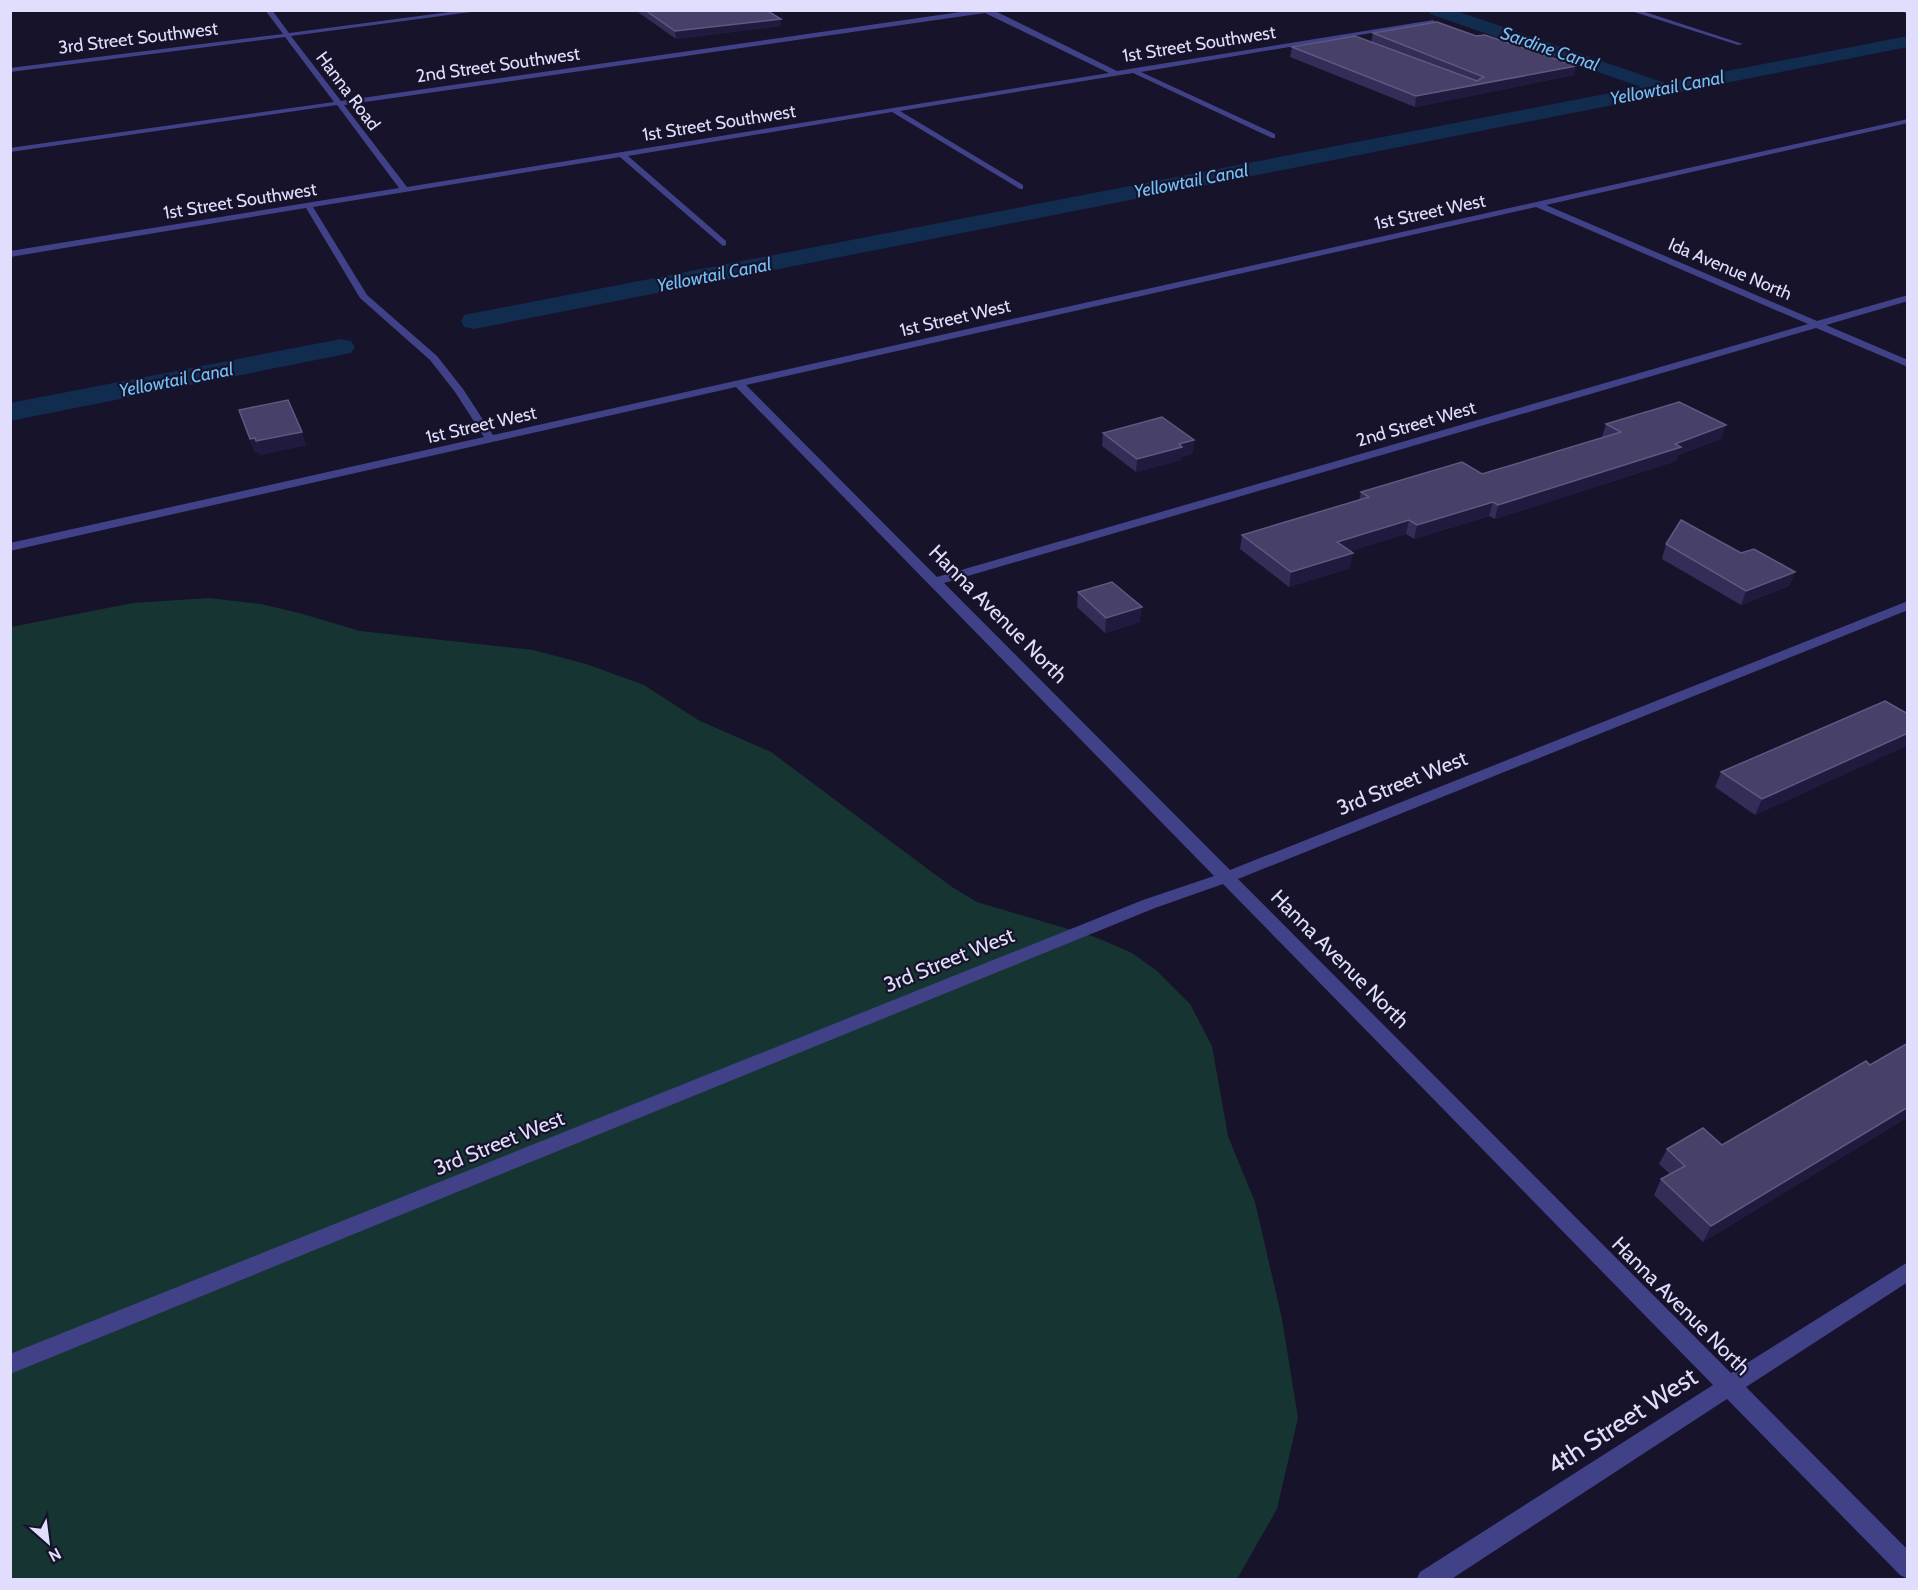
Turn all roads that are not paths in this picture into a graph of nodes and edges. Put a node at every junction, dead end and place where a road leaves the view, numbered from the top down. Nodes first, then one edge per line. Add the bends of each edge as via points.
1 (268, 10) edge
2 (483, 10) edge
3 (990, 10) edge
4 (1631, 10) edge
5 (985, 11) edge
6 (1433, 22) edge
7 (286, 35) junction
8 (1342, 36) junction
9 (1362, 44) edge
10 (1740, 44) dead end
11 (10, 70) edge
12 (1131, 70) junction
13 (1115, 73) junction
14 (339, 103) junction
15 (892, 110) junction
16 (1908, 121) edge
17 (1272, 136) dead end
18 (10, 150) edge
19 (621, 154) junction
20 (1020, 187) dead end
21 (404, 189) junction
22 (308, 205) junction
23 (1539, 205) junction
24 (723, 243) dead end
25 (10, 254) edge
26 (1908, 298) edge
27 (1815, 324) junction
28 (1908, 364) edge
29 (739, 384) junction
30 (490, 439) junction
31 (10, 548) edge
32 (934, 582) junction
33 (1908, 605) edge
34 (1227, 877) junction
35 (1908, 1271) edge
36 (10, 1364) edge
37 (1729, 1387) junction
38 (1908, 1567) edge
39 (1428, 1580) edge

1 - 7 street, Hanna Road
2 - 7 street, 3rd Street Southwest
3 - 5 street, 2nd Street Southwest
4 - 10 street
5 - 13 street
5 - 14 street, 2nd Street Southwest
6 - 8 street, 1st Street Southwest
7 - 11 street, 3rd Street Southwest
7 - 14 street, Hanna Road
8 - 9 street
8 - 12 street, 1st Street Southwest
12 - 13 street, 1st Street Southwest
12 - 17 street
13 - 15 street, 1st Street Southwest
14 - 18 street, 2nd Street Southwest
14 - 21 street, Hanna Road
15 - 19 street, 1st Street Southwest
15 - 20 street
16 - 23 street, 1st Street West
19 - 21 street, 1st Street Southwest
19 - 24 street
21 - 22 street, 1st Street Southwest
22 - 25 street, 1st Street Southwest
22 - 30 street via 363,296 439,365
23 - 27 street, Ida Avenue North
23 - 29 street, 1st Street West
26 - 27 street, 2nd Street West
27 - 28 street, Ida Avenue North
27 - 32 street, 2nd Street West
29 - 30 street, 1st Street West
29 - 32 street, Hanna Avenue North
30 - 31 street, 1st Street West
32 - 34 street, Hanna Avenue North
33 - 34 street, 3rd Street West
34 - 36 street, 3rd Street West via 1149,904
34 - 37 street, Hanna Avenue North
35 - 37 street, 4th Street West
37 - 38 street, Hanna Avenue North
37 - 39 street, 4th Street West

